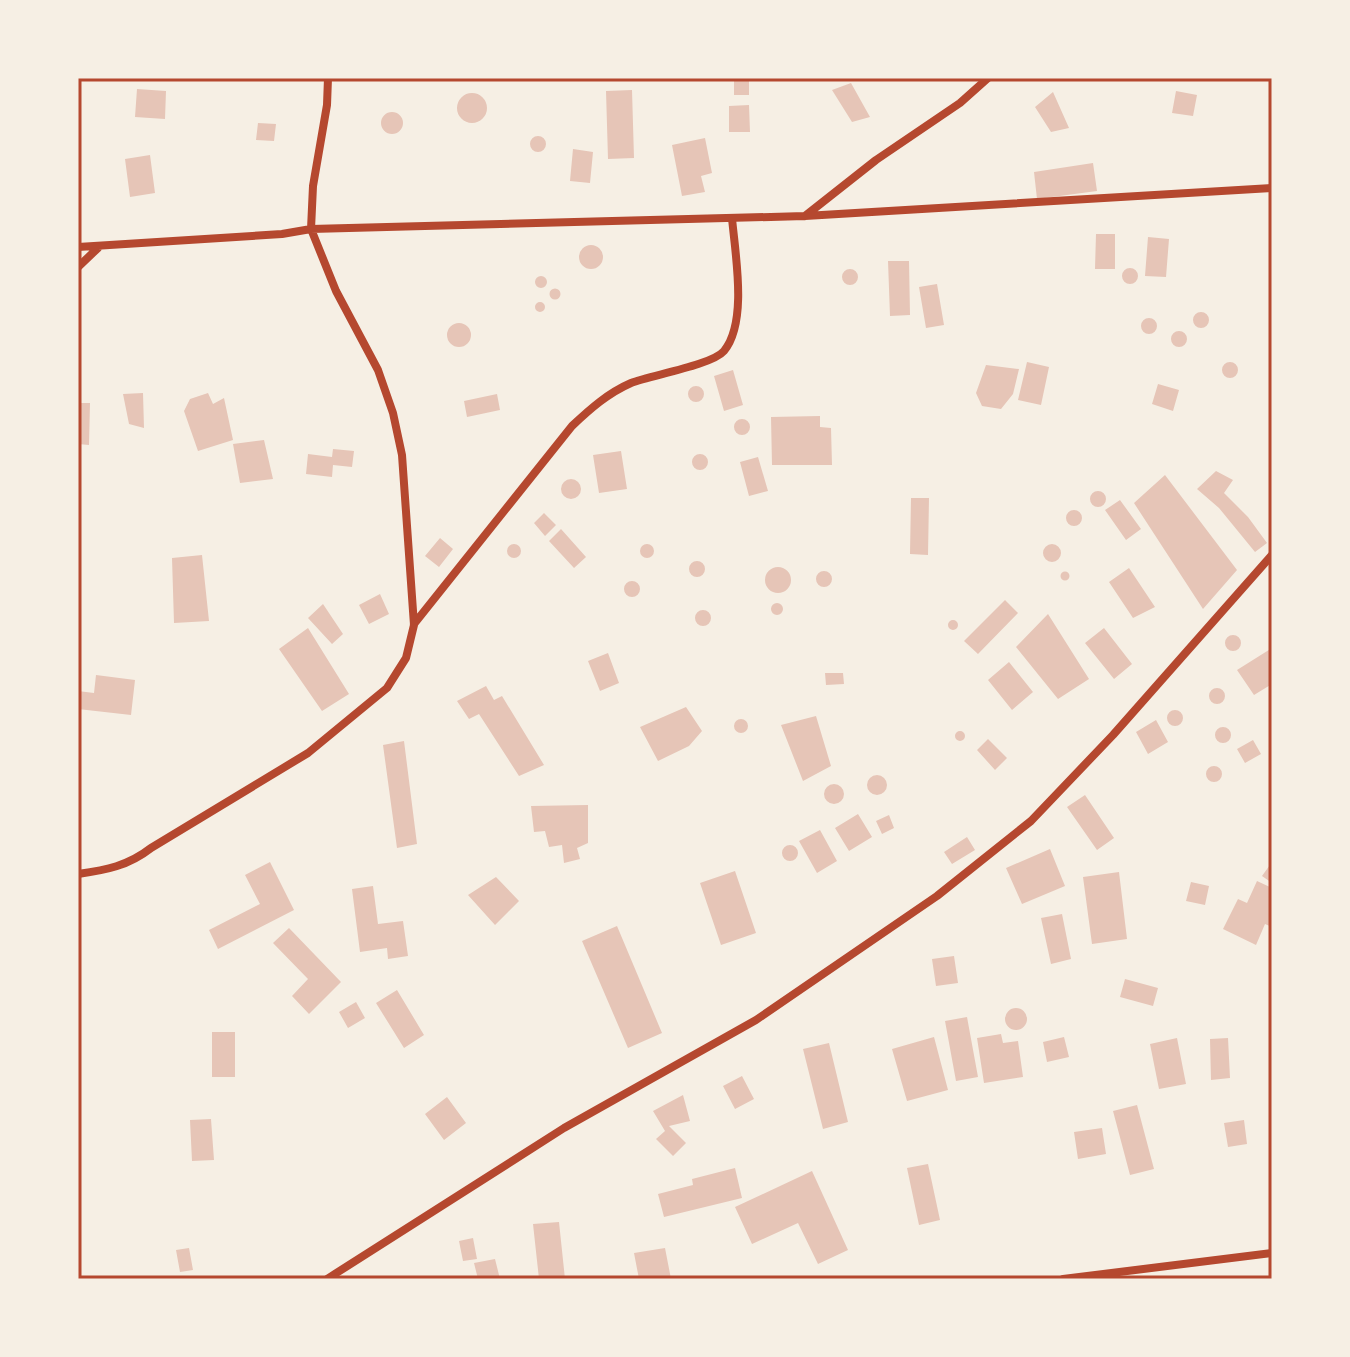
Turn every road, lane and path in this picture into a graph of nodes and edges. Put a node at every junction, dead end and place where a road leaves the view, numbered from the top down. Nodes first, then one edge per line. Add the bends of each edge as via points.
1 (328, 78) edge
2 (988, 78) edge
3 (1272, 188) edge
4 (805, 216) junction
5 (732, 218) junction
6 (311, 229) junction
7 (78, 247) edge
8 (99, 247) junction
9 (78, 267) edge
10 (1272, 555) edge
11 (414, 625) junction
12 (78, 874) edge
13 (1272, 1253) edge
14 (327, 1279) edge
15 (1063, 1279) edge

1 - 6 street
2 - 4 street
3 - 4 street
4 - 5 street
5 - 6 street
5 - 11 street via 737,303 723,352 629,384 597,402 572,426
6 - 8 street
6 - 11 street via 393,413 402,455
7 - 8 street
8 - 9 street
10 - 14 street via 1031,821 937,896 756,1020 564,1128
11 - 12 street via 406,658 387,688 308,753 133,862
13 - 15 street

